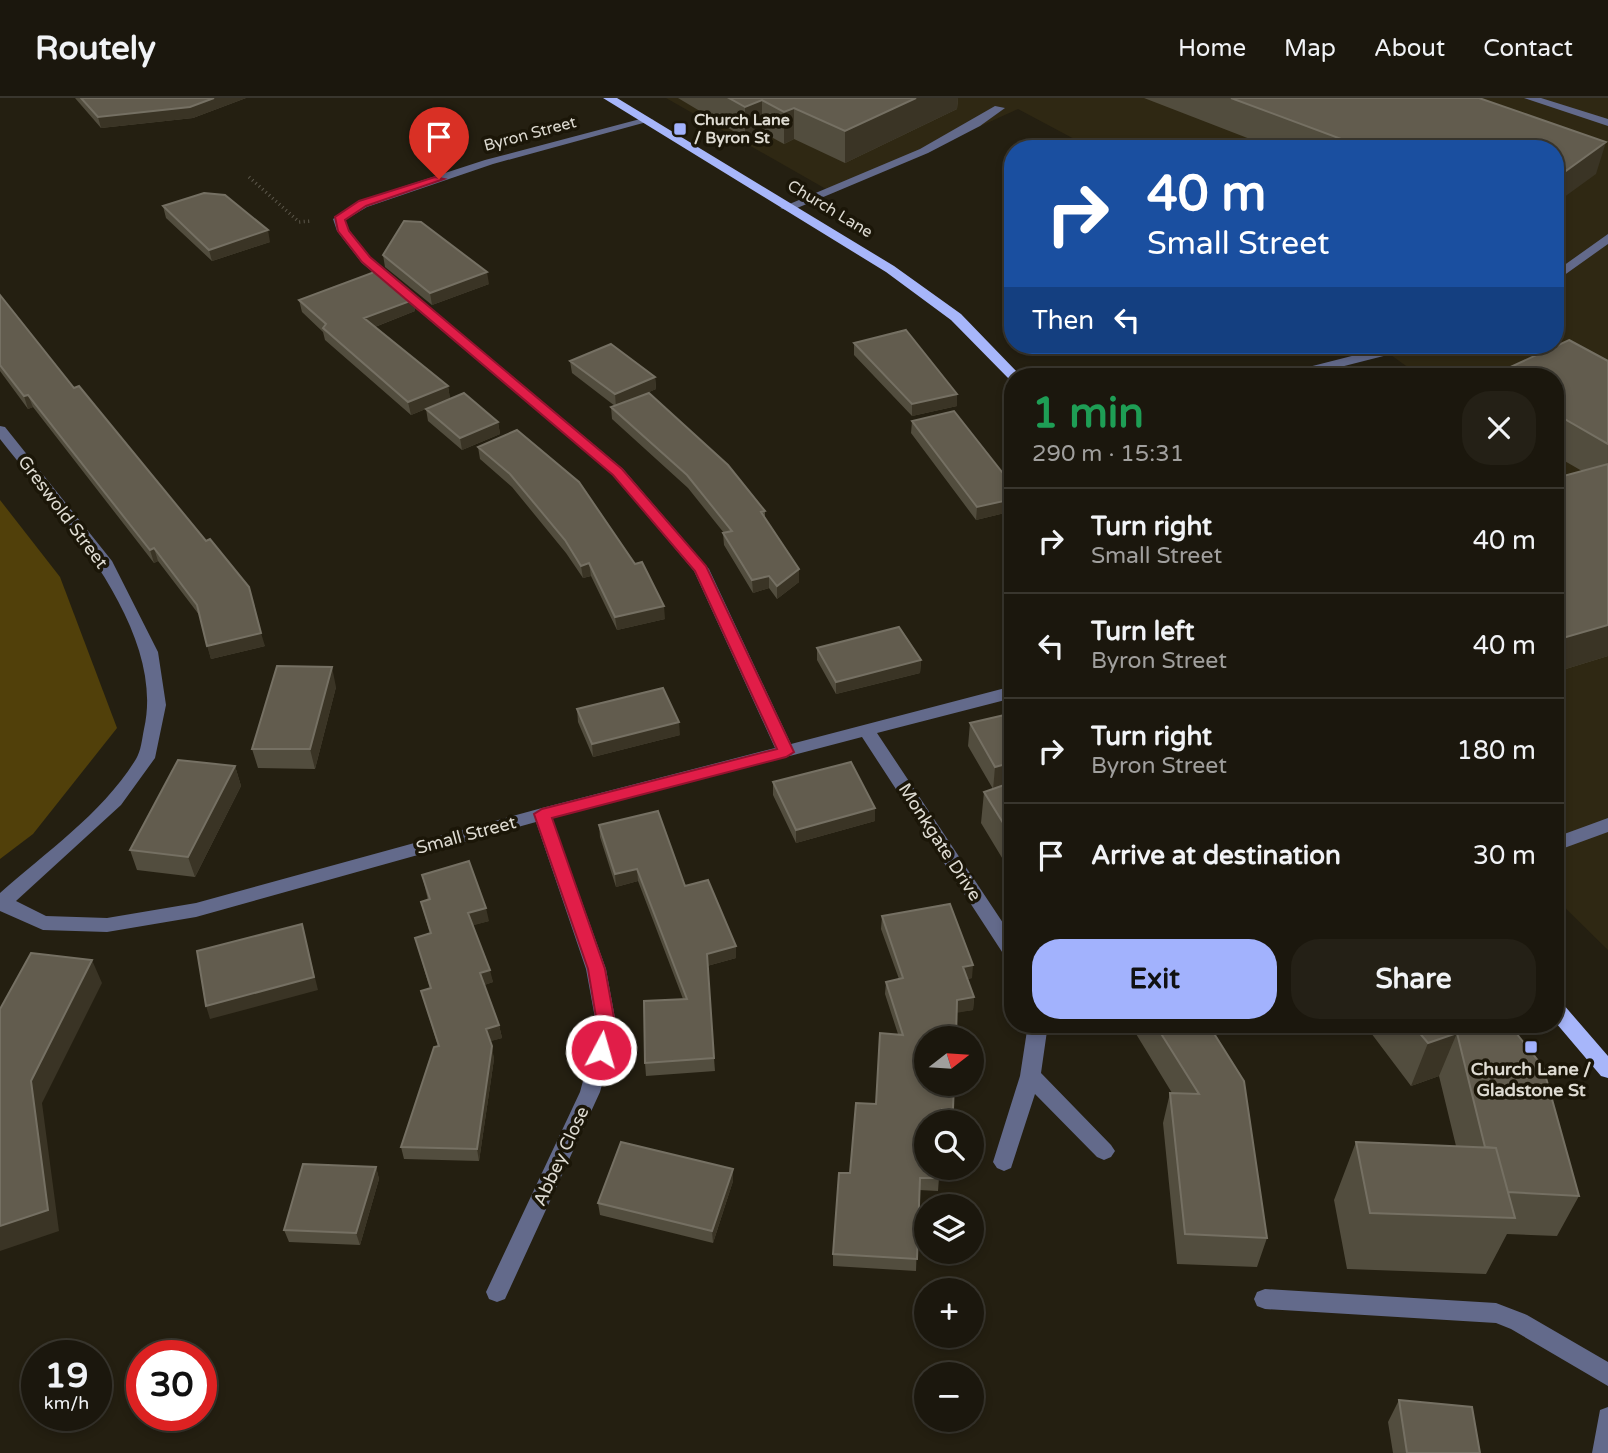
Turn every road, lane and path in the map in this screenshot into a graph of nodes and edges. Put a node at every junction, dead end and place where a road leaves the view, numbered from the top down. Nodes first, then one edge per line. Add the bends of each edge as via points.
1 (609, 98) edge
2 (1530, 98) edge
3 (999, 108) dead end
4 (648, 120) junction
5 (1608, 123) edge
6 (249, 177) dead end
7 (786, 208) junction
8 (339, 219) junction
9 (1608, 238) edge
10 (1564, 271) edge
11 (1375, 354) edge
12 (1006, 368) edge
13 (1321, 368) edge
14 (0, 430) edge
15 (1004, 694) edge
16 (867, 731) junction
17 (786, 752) junction
18 (542, 814) junction
19 (1608, 825) edge
20 (1564, 841) edge
21 (0, 903) edge
22 (1004, 939) edge
23 (1564, 1019) edge
24 (1037, 1033) edge
25 (1608, 1070) edge
26 (1030, 1076) junction
27 (1104, 1151) dead end
28 (1004, 1162) dead end
29 (497, 1292) dead end
30 (1265, 1299) dead end
31 (1608, 1375) edge
32 (1608, 1418) edge
33 (1604, 1453) edge

1 - 4 main road, Church Lane
2 - 5 street
3 - 7 street via 977,124
4 - 7 main road, Church Lane
4 - 8 street, Byron Street via 489,162 363,204
6 - 8 path via 299,222
7 - 12 main road, Church Lane via 890,268 956,317
8 - 17 street via 366,260 618,472 701,569
9 - 10 street
11 - 13 street
14 - 21 street, Greswold Street via 104,561 150,652 158,705 146,758 115,801
15 - 16 street, Small Street
16 - 17 street, Small Street
16 - 22 street, Monkgate Drive
17 - 18 street, Small Street
18 - 21 street, Small Street via 196,910 107,925 43,923
18 - 29 street, Abbey Close via 596,969 607,1029 590,1092
19 - 20 street
23 - 25 main road
24 - 26 street
26 - 27 street
26 - 28 street
30 - 31 street via 1496,1313
32 - 33 street

